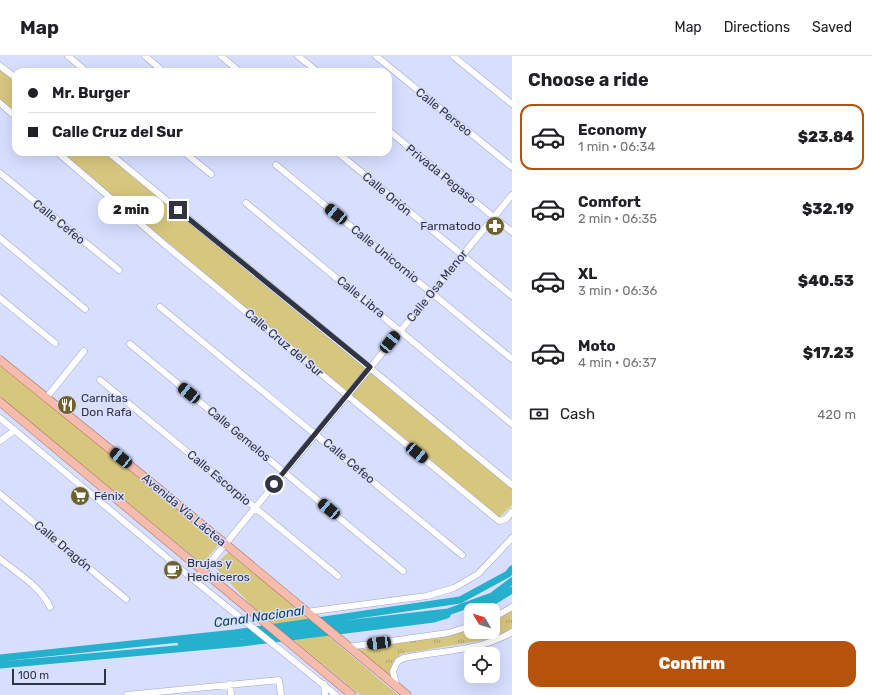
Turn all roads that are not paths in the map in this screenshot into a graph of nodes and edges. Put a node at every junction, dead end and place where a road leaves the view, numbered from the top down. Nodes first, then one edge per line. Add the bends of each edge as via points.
1 (68, 56) edge
2 (145, 56) edge
3 (221, 56) edge
4 (298, 56) edge
5 (376, 56) edge
6 (454, 56) edge
7 (0, 66) edge
8 (82, 68) edge
9 (159, 68) edge
10 (235, 68) edge
11 (313, 68) edge
12 (391, 68) edge
13 (392, 69) edge
14 (12, 75) edge
15 (0, 103) edge
16 (512, 104) edge
17 (12, 113) edge
18 (392, 133) edge
19 (62, 156) edge
20 (113, 156) edge
21 (189, 156) edge
22 (342, 156) edge
23 (276, 166) dead end
24 (512, 167) edge
25 (0, 173) edge
26 (211, 174) dead end
27 (512, 195) edge
28 (246, 203) dead end
29 (494, 217) junction
30 (512, 232) edge
31 (0, 238) edge
32 (462, 255) junction
33 (119, 270) dead end
34 (431, 292) junction
35 (512, 296) edge
36 (0, 298) edge
37 (160, 307) dead end
38 (85, 309) dead end
39 (400, 330) junction
40 (55, 343) dead end
41 (130, 344) dead end
42 (84, 351) dead end
43 (512, 359) edge
44 (0, 360) edge
45 (370, 367) junction
46 (100, 380) dead end
47 (347, 395) junction
48 (47, 397) junction
49 (0, 402) edge
50 (0, 418) edge
51 (512, 424) edge
52 (15, 430) junction
53 (315, 434) junction
54 (0, 440) edge
55 (284, 472) junction
56 (512, 485) edge
57 (0, 494) edge
58 (255, 508) junction
59 (512, 512) edge
60 (512, 538) edge
61 (225, 544) junction
62 (462, 554) dead end
63 (0, 559) edge
64 (203, 570) junction
65 (403, 571) dead end
66 (338, 576) dead end
67 (195, 581) junction
68 (126, 598) dead end
69 (512, 607) edge
70 (50, 608) dead end
71 (308, 614) junction
72 (500, 614) edge
73 (464, 628) edge
74 (512, 632) edge
75 (348, 647) junction
76 (230, 684) junction
77 (324, 684) junction
78 (397, 687) junction
79 (173, 692) edge
80 (128, 695) edge
81 (232, 695) edge
82 (280, 695) edge
83 (325, 695) edge
84 (336, 695) edge
85 (352, 695) edge
86 (407, 695) edge

1 - 8 street
2 - 9 street
3 - 10 street
4 - 11 street
5 - 12 street, Calle Perseo
6 - 16 street
7 - 14 street
13 - 24 street, Calle Perseo
15 - 17 street
18 - 29 street, Privada Pegaso
19 - 47 street, Calle Cruz del Sur
20 - 45 street
21 - 26 street
22 - 32 street, Calle Orión
23 - 34 street, Calle Unicornio
25 - 33 street, Calle Cefeo
27 - 29 street, Calle Osa Menor
28 - 39 street, Calle Libra
29 - 30 street, Privada Pegaso
29 - 32 street, Calle Osa Menor
31 - 38 street
32 - 34 street, Calle Osa Menor
32 - 35 street, Calle Orión
34 - 39 street, Calle Osa Menor
34 - 43 street, Calle Unicornio
36 - 40 street
37 - 53 street, Calle Cefeo
39 - 45 street, Calle Osa Menor
39 - 51 street, Calle Libra
41 - 55 street, Calle Gemelos
42 - 48 street
44 - 48 main road, Avenida Vía Láctea
45 - 47 street, Calle Osa Menor
45 - 56 street
46 - 58 street, Calle Escorpio
47 - 53 street, Calle Osa Menor
47 - 59 street, Calle Cruz del Sur via 499,521 506,519
48 - 61 main road, Avenida Vía Láctea
49 - 64 main road
50 - 52 street
52 - 54 street
52 - 67 street
53 - 55 street, Calle Osa Menor
53 - 62 street, Calle Cefeo
55 - 58 street, Calle Osa Menor
55 - 65 street, Calle Gemelos
57 - 68 street, Calle Dragón
58 - 61 street, Calle Osa Menor
58 - 66 street, Calle Escorpio
60 - 71 street via 478,574 454,588 427,596
61 - 64 street, Calle Osa Menor
61 - 71 main road, Avenida Vía Láctea
63 - 70 street via 39,590
64 - 67 street, Calle Osa Menor
64 - 85 main road
67 - 77 street
69 - 72 street
71 - 75 main road, Avenida Vía Láctea
73 - 75 street via 441,634
74 - 78 street via 498,640 457,651 404,658 398,661 393,671
75 - 78 main road, Avenida Vía Láctea
76 - 79 street
76 - 81 street
76 - 82 street via 279,680
77 - 83 street
77 - 84 street
78 - 86 main road, Avenida Vía Láctea
79 - 80 street

